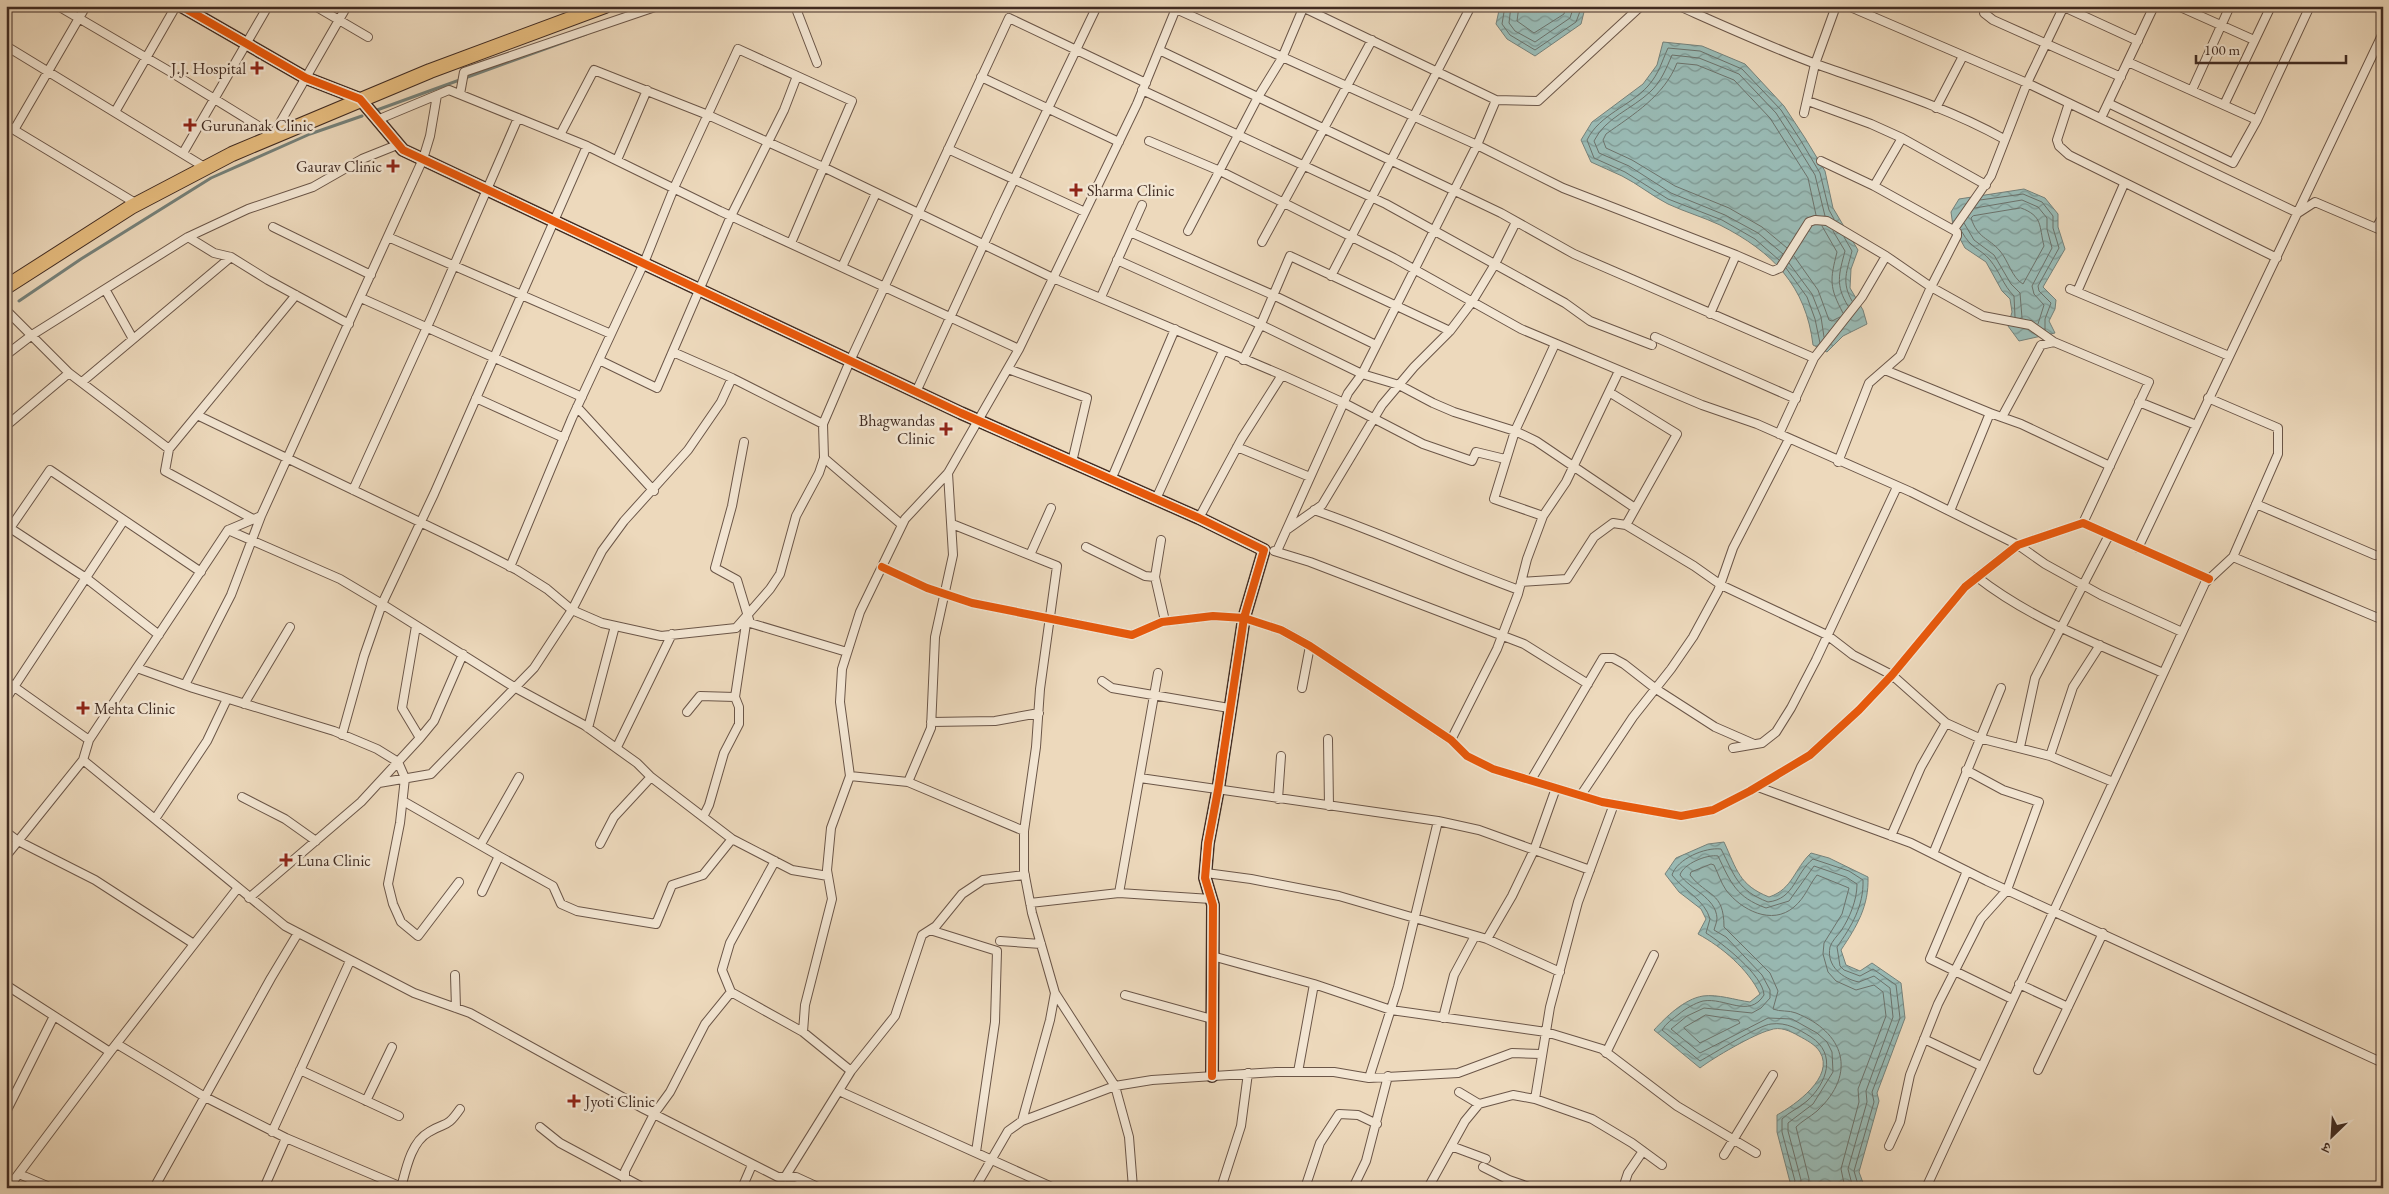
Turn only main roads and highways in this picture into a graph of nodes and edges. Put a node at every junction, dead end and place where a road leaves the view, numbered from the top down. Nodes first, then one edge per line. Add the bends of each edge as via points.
1 (605, 6) edge
2 (6, 287) edge

1 - 2 highway via 430,71 273,135 137,204

